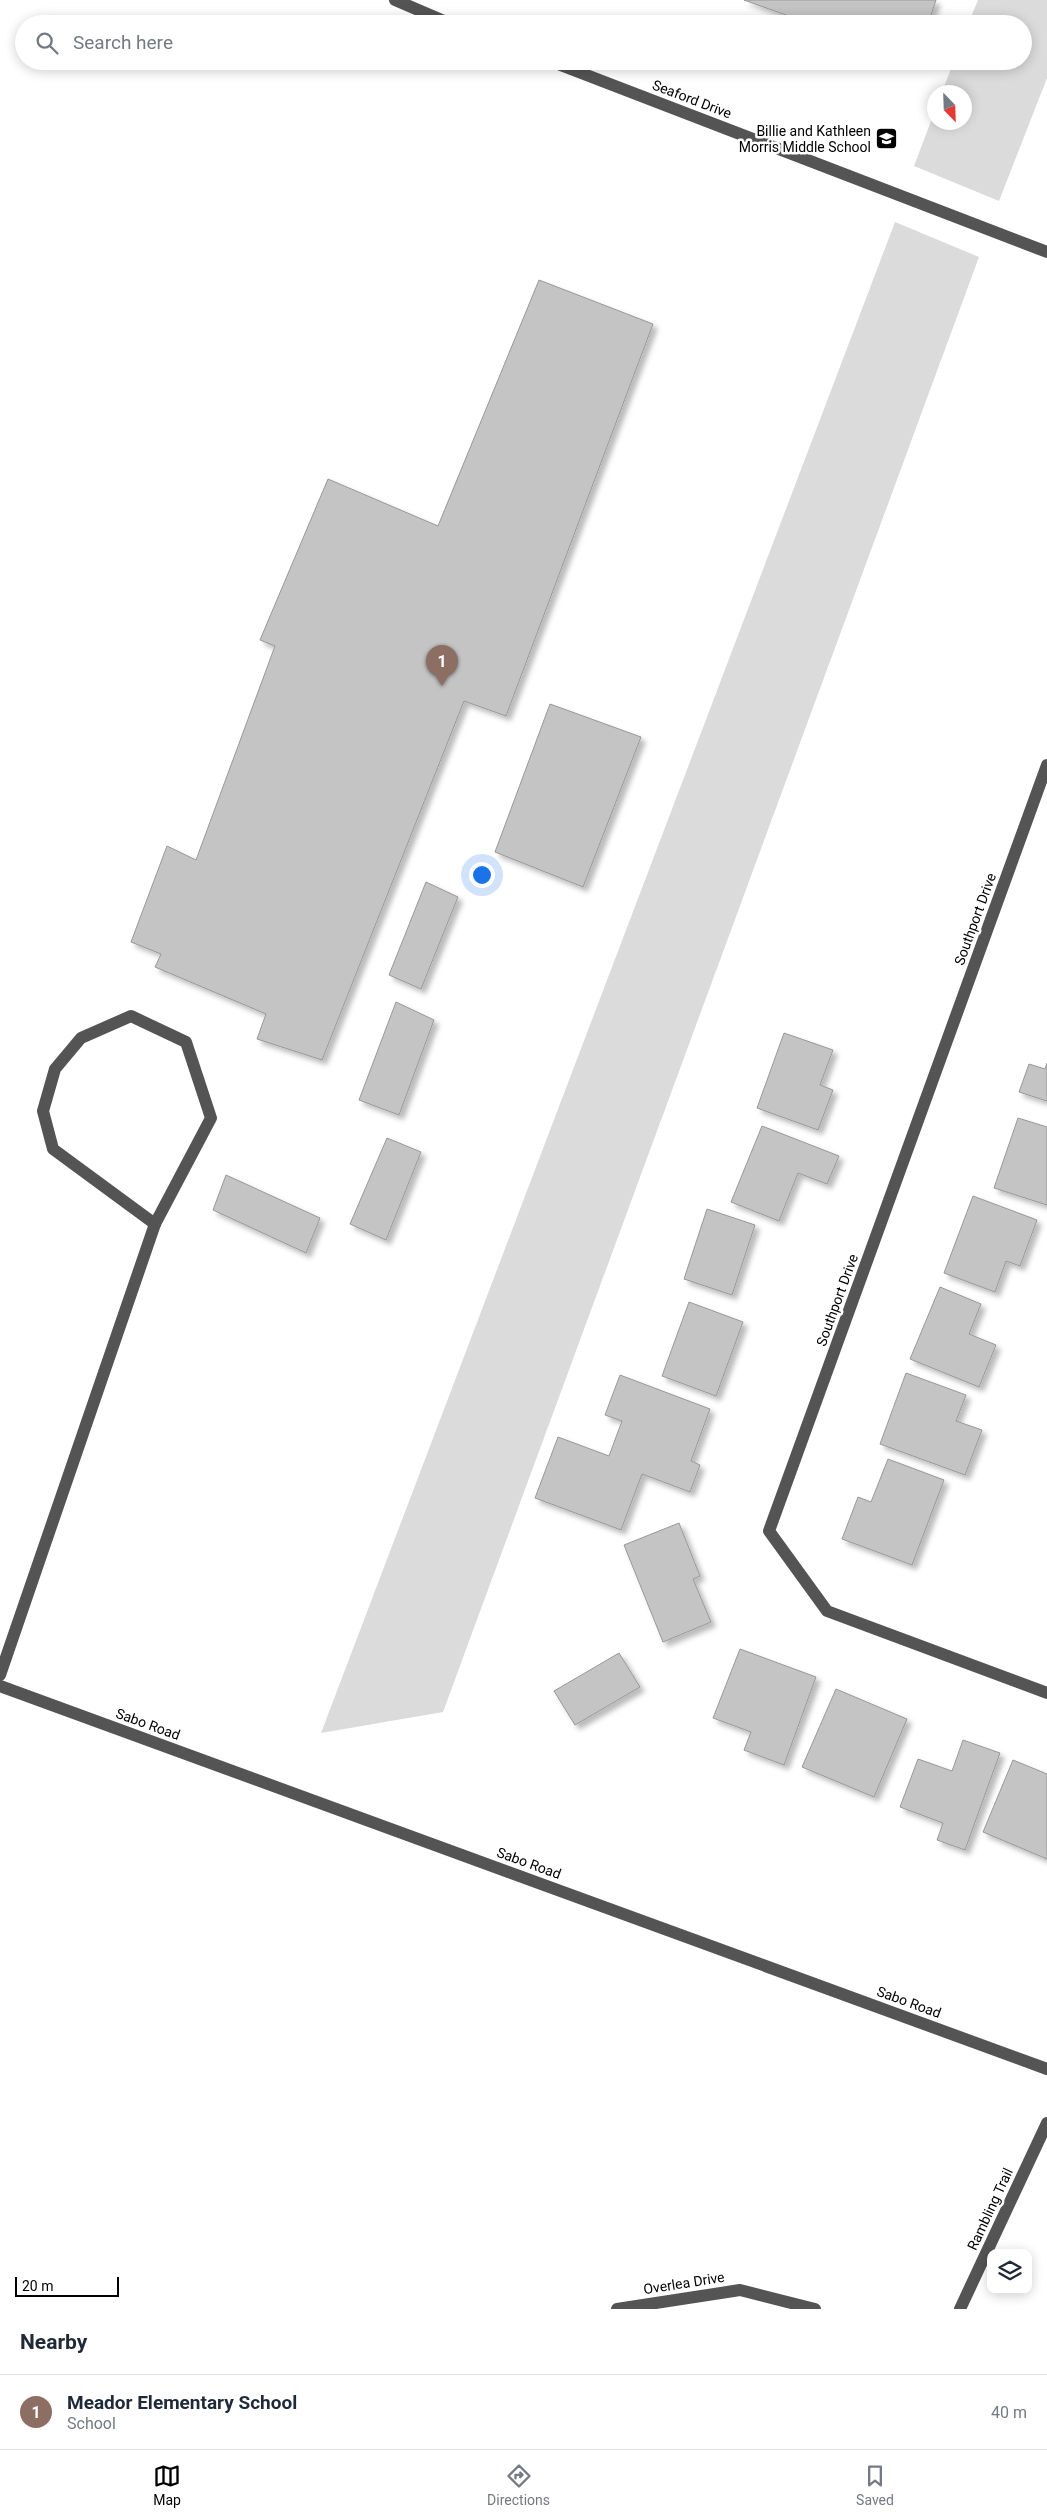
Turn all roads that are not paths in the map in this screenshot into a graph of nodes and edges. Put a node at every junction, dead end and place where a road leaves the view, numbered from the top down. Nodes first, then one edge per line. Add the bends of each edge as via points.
1 (395, 0) edge
2 (430, 15) edge
3 (573, 70) edge
4 (1047, 252) edge
5 (1047, 765) edge
6 (155, 1224) junction
7 (0, 1675) edge
8 (0, 1686) edge
9 (1047, 1693) edge
10 (1047, 2069) edge
11 (1047, 2123) edge
12 (617, 2309) edge
13 (814, 2309) edge
14 (960, 2309) edge

1 - 2 street
3 - 4 street, Seaford Drive
5 - 9 street, Southport Drive via 769,1531 827,1611
6 - 6 street via 211,1118 186,1042 131,1016 81,1038 55,1069 43,1111 53,1149
6 - 7 street
8 - 10 street, Sabo Road
11 - 14 street, Rambling Trail
12 - 13 street, Overlea Drive via 740,2290

